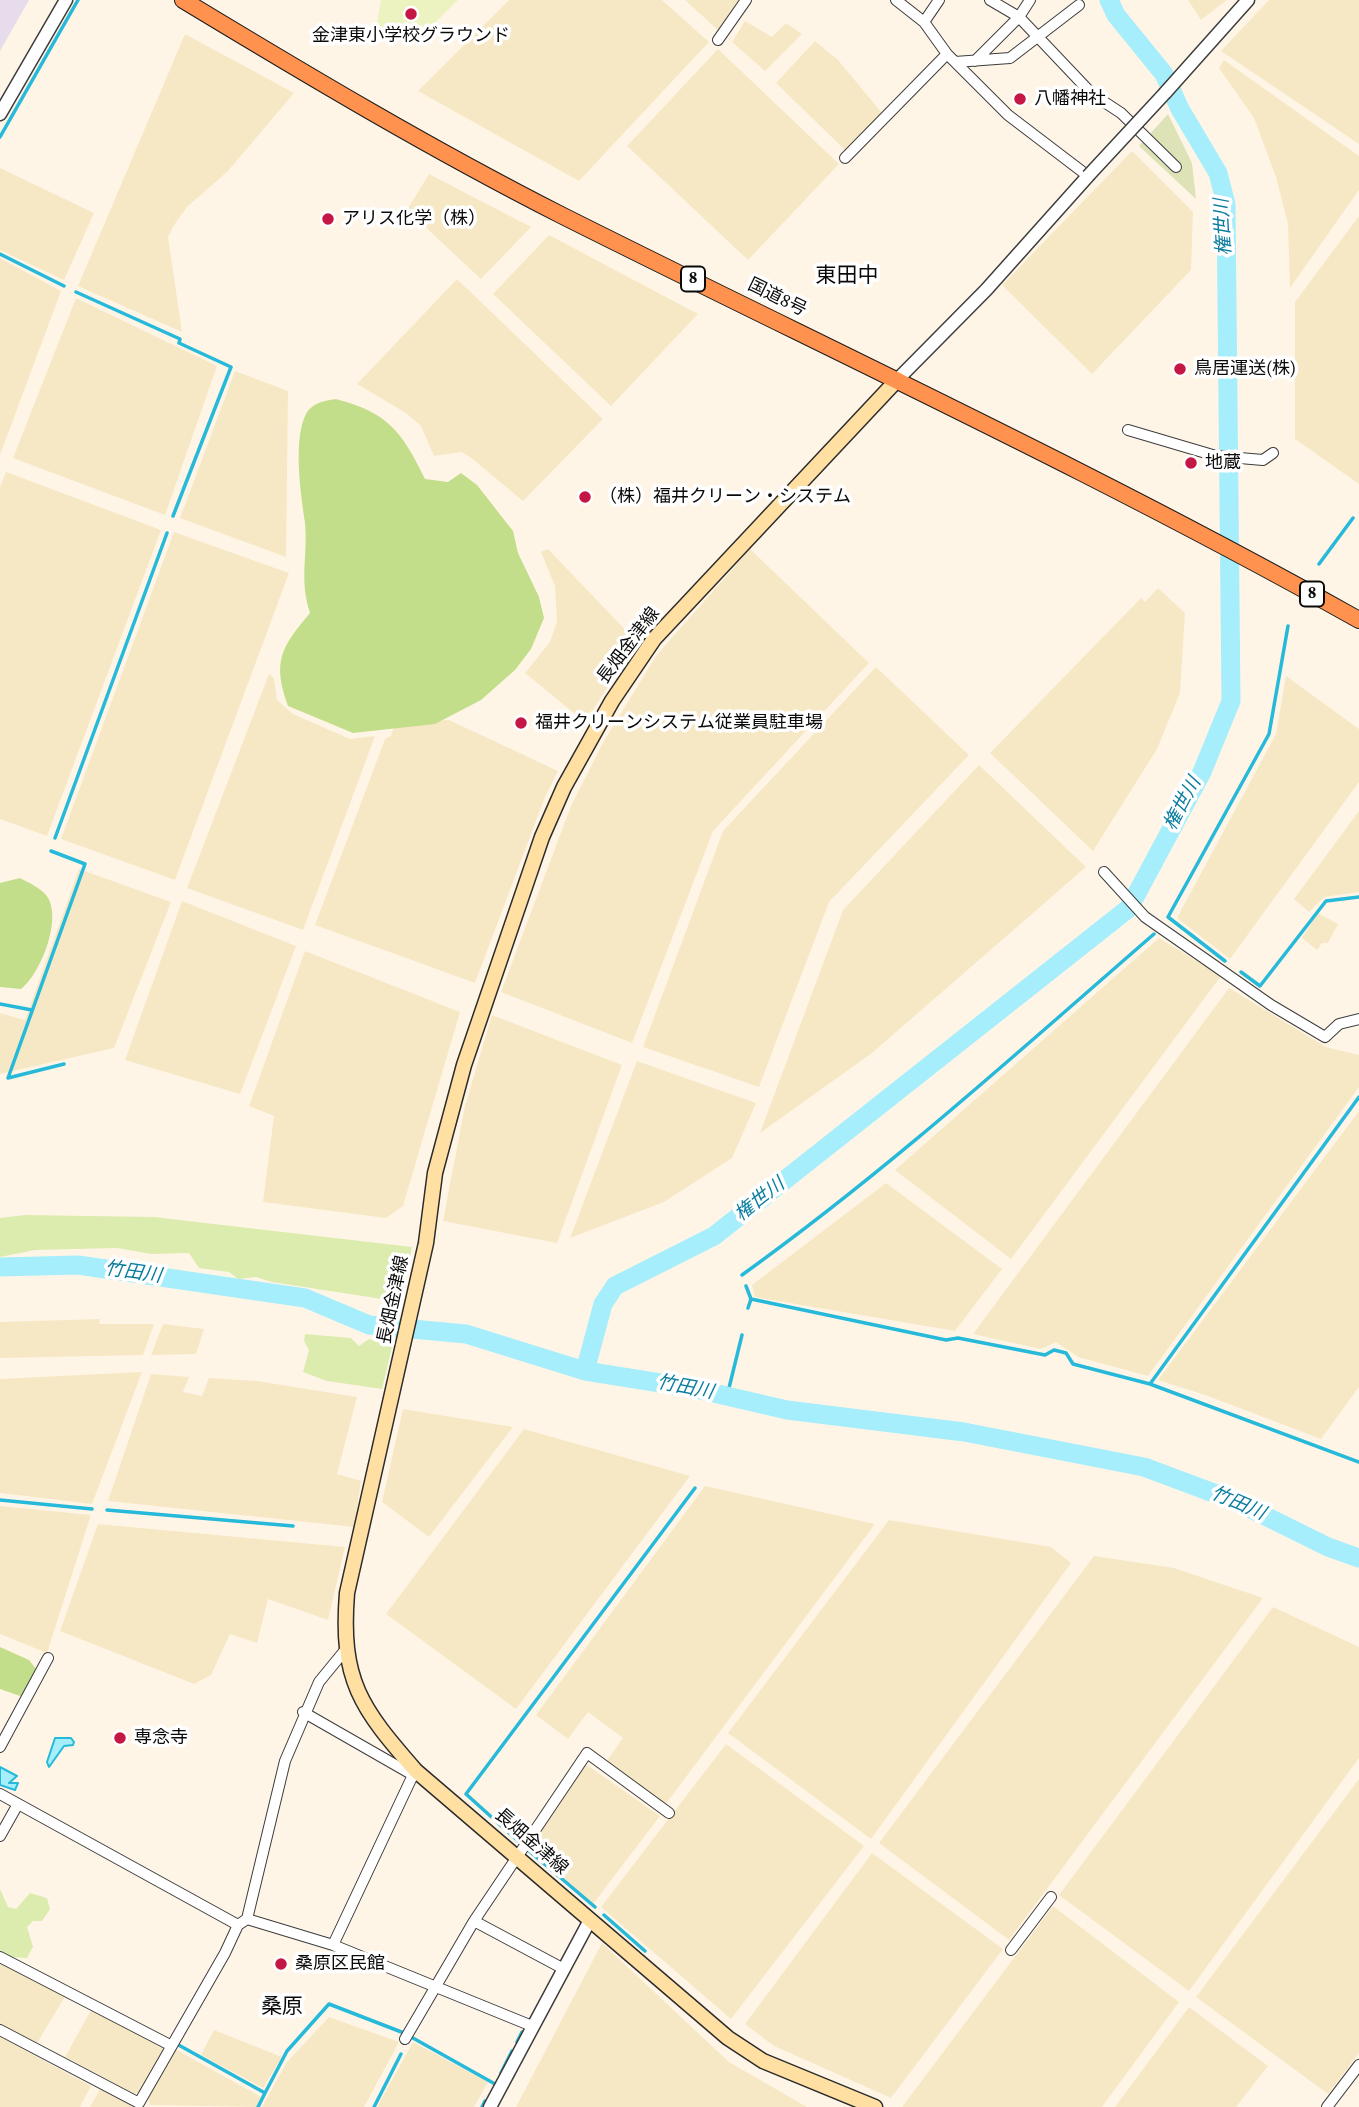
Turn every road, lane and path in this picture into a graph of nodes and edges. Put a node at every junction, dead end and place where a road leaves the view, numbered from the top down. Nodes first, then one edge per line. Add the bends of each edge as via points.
1 (66, 0) edge
2 (183, 0) edge
3 (746, 0) edge
4 (896, 0) edge
5 (939, 0) edge
6 (990, 0) edge
7 (1030, 0) edge
8 (1248, 0) edge
9 (1079, 5) dead end
10 (1019, 17) junction
11 (924, 22) junction
12 (1040, 38) junction
13 (718, 40) dead end
14 (951, 58) junction
15 (975, 61) junction
16 (0, 114) edge
17 (845, 158) dead end
18 (1176, 167) dead end
19 (1087, 176) junction
20 (898, 379) junction
21 (1128, 430) dead end
22 (1273, 453) dead end
23 (1359, 620) edge
24 (1104, 872) dead end
25 (1359, 1018) edge
26 (346, 1649) junction
27 (48, 1658) dead end
28 (303, 1712) junction
29 (0, 1747) edge
30 (414, 1773) junction
31 (0, 1794) edge
32 (18, 1804) junction
33 (669, 1814) dead end
34 (0, 1836) edge
35 (517, 1855) junction
36 (1051, 1898) dead end
37 (590, 1920) junction
38 (474, 1921) junction
39 (243, 1922) junction
40 (333, 1945) junction
41 (1011, 1950) dead end
42 (0, 1957) edge
43 (562, 1968) junction
44 (434, 1985) junction
45 (532, 2026) junction
46 (0, 2030) edge
47 (405, 2039) dead end
48 (170, 2045) junction
49 (1359, 2065) edge
50 (1330, 2106) edge
51 (490, 2107) edge
52 (875, 2107) edge

1 - 16 street
2 - 20 highway, 国道8号 / 8 via 372,114 547,207
3 - 13 street
4 - 11 street
5 - 11 street
6 - 10 street
7 - 10 street
8 - 19 street, bridge
9 - 12 street
10 - 12 street
10 - 15 street
11 - 14 street
12 - 15 street via 1010,58
12 - 18 street via 1092,94 1121,113
14 - 15 street
14 - 17 street
14 - 19 street via 1008,115
19 - 20 street via 986,290
20 - 23 highway, 国道8号 / 8
20 - 26 main road, 長畑金津線 via 654,639 583,751 542,837 468,1053 435,1173 426,1243 348,1593
21 - 22 street via 1216,456 1264,460
24 - 25 street via 1144,917 1325,1037 1339,1024
26 - 28 street via 319,1682
26 - 30 main road, 長畑金津線 via 360,1699
27 - 29 street
28 - 30 street
28 - 39 street via 285,1761
30 - 35 main road, 長畑金津線
30 - 40 street
31 - 32 street
32 - 34 street
32 - 39 street
33 - 35 street via 587,1753
35 - 37 main road, 長畑金津線
35 - 38 street
36 - 41 street
37 - 43 street
37 - 52 main road, 長畑金津線 via 728,2038 763,2061
38 - 43 street
38 - 44 street
39 - 40 street
39 - 48 street
40 - 44 street
42 - 48 street
43 - 45 street
44 - 45 street
44 - 47 street
45 - 51 street
46 - 48 street via 139,2103
49 - 50 street

